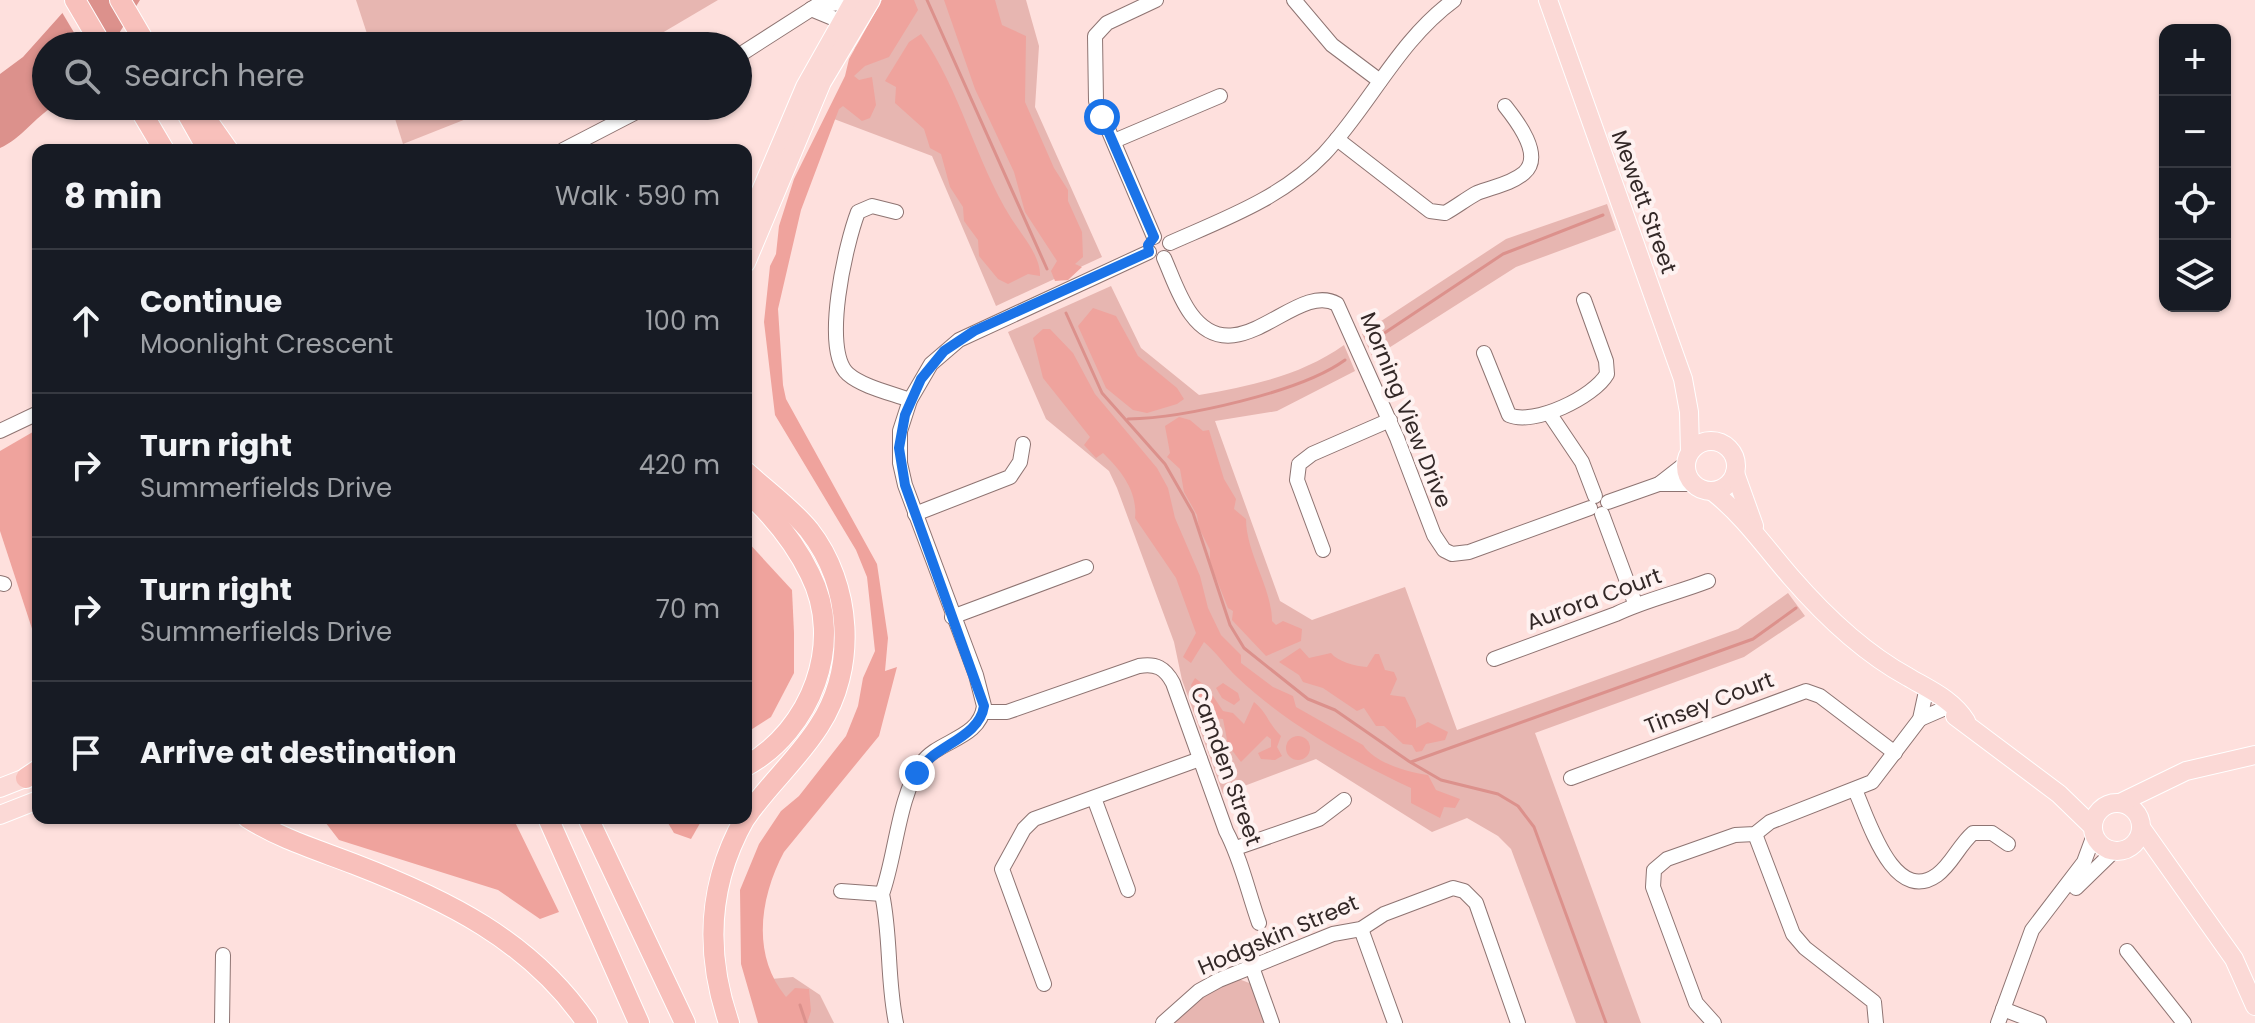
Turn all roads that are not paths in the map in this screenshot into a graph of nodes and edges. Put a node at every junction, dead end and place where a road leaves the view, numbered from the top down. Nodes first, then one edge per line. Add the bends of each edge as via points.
1 (75, 0) edge
2 (120, 0) edge
3 (1156, 0) edge
4 (1294, 0) edge
5 (1444, 3) edge
6 (1546, 3) edge
7 (860, 4) edge
8 (811, 9) junction
9 (840, 21) junction
10 (94, 32) edge
11 (139, 32) edge
12 (752, 47) edge
13 (1380, 81) junction
14 (1220, 96) dead end
15 (1505, 106) dead end
16 (134, 120) edge
17 (146, 120) edge
18 (191, 120) edge
19 (207, 120) edge
20 (621, 120) edge
21 (1337, 139) junction
22 (1114, 141) junction
23 (147, 144) edge
24 (160, 144) edge
25 (205, 144) edge
26 (224, 144) edge
27 (575, 144) edge
28 (752, 212) edge
29 (896, 212) dead end
30 (1154, 237) junction
31 (1170, 243) junction
32 (752, 248) edge
33 (1149, 252) junction
34 (1164, 258) junction
35 (1584, 300) dead end
36 (1484, 353) dead end
37 (910, 400) junction
38 (1689, 412) junction
39 (1549, 413) junction
40 (32, 416) edge
41 (1390, 420) junction
42 (0, 431) edge
43 (1714, 441) junction
44 (1023, 444) dead end
45 (1688, 458) junction
46 (1735, 473) junction
47 (752, 477) edge
48 (1659, 484) junction
49 (1703, 487) junction
50 (752, 497) edge
51 (1599, 505) junction
52 (915, 514) junction
53 (1758, 536) junction
54 (1323, 550) dead end
55 (1086, 567) dead end
56 (1708, 581) dead end
57 (1635, 603) junction
58 (952, 617) junction
59 (1494, 659) dead end
60 (1910, 679) junction
61 (1925, 696) junction
62 (1943, 709) junction
63 (983, 712) junction
64 (1920, 719) junction
65 (1966, 721) junction
66 (1895, 753) junction
67 (2255, 755) edge
68 (1200, 759) junction
69 (752, 762) edge
70 (32, 774) edge
71 (1571, 778) dead end
72 (2164, 782) junction
73 (0, 788) edge
74 (1855, 790) junction
75 (2059, 794) junction
76 (1094, 798) junction
77 (1344, 800) dead end
78 (32, 802) edge
79 (2114, 804) junction
80 (752, 810) edge
81 (0, 815) edge
82 (260, 824) edge
83 (551, 824) edge
84 (591, 824) edge
85 (743, 824) edge
86 (2141, 824) junction
87 (2093, 831) junction
88 (1755, 834) junction
89 (2008, 844) dead end
90 (1236, 848) junction
91 (2120, 851) junction
92 (2168, 869) junction
93 (1128, 890) dead end
94 (841, 891) dead end
95 (882, 894) junction
96 (1259, 923) dead end
97 (1361, 929) junction
98 (2030, 943) junction
99 (2127, 951) dead end
100 (223, 955) dead end
101 (1252, 967) junction
102 (1044, 984) dead end
103 (2255, 1006) edge
104 (2000, 1016) edge
105 (222, 1023) edge
106 (587, 1023) edge
107 (639, 1023) edge
108 (685, 1023) edge
109 (729, 1023) edge
110 (896, 1023) edge
111 (1163, 1023) edge
112 (1272, 1023) edge
113 (1395, 1023) edge
114 (1518, 1023) edge
115 (1714, 1023) edge
116 (1876, 1023) edge
117 (2039, 1023) edge
118 (2184, 1023) edge

1 - 10 highway
2 - 11 highway
3 - 22 street via 1107,23 1095,36 1094,91
4 - 13 street via 1332,45
5 - 13 street
6 - 38 main road, Mewett Street via 1683,379
7 - 8 street
7 - 9 main road
7 - 32 main road
8 - 9 street
8 - 12 street
9 - 28 main road via 805,87
13 - 21 street
14 - 22 street
15 - 21 street via 1524,134 1529,168 1445,213 1430,211
16 - 23 highway
17 - 24 highway
18 - 25 highway
19 - 26 highway
20 - 27 street
21 - 31 street via 1281,190
22 - 30 street
29 - 37 street via 872,206 858,212 837,305 839,358 853,378
30 - 31 street
30 - 33 street
31 - 34 street
33 - 34 street
33 - 37 street via 959,340 931,364
34 - 41 street, Morning View Drive via 1191,315 1222,335 1245,333 1317,301 1337,304
35 - 39 street via 1607,374 1595,387
36 - 39 street via 1509,415
37 - 52 street via 899,448
38 - 43 main road, Mewett Street
38 - 45 main road, Mewett Street
39 - 51 street via 1579,457
40 - 42 street
41 - 51 street, Morning View Drive via 1434,535 1452,554
41 - 54 street via 1299,464 1297,480
43 - 45 main road via 1701,443
43 - 46 main road via 1731,451
44 - 52 street via 1010,477
45 - 48 street, Morning View Drive
45 - 49 main road
46 - 49 main road via 1726,485
46 - 53 main road
47 - 80 highway via 799,519 820,547 840,597 845,636 840,676 826,715
48 - 49 street, Morning View Drive
48 - 51 street, Morning View Drive
49 - 53 main road
50 - 69 highway via 811,575 823,635 815,684 798,719
51 - 57 street
52 - 58 street
53 - 60 main road via 1819,607
55 - 58 street
56 - 57 street, Aurora Court
57 - 59 street, Aurora Court
58 - 63 street via 979,684
60 - 61 main road
60 - 65 main road via 1958,708
61 - 62 main road
61 - 64 street
62 - 64 street
62 - 65 main road
63 - 68 street, Camden Street via 1007,712 1154,665 1173,683
63 - 95 street via 972,728 930,754 917,773
64 - 66 street
65 - 75 main road
66 - 71 street, Tinsey Court via 1806,691
66 - 74 street via 1872,782
67 - 72 main road via 2186,771
68 - 76 street
68 - 90 street, Camden Street
70 - 73 main road
72 - 79 main road
72 - 86 main road
74 - 88 street via 1770,822
74 - 89 street via 1891,866 1910,881 1939,874 1973,833 1992,833
75 - 79 main road
75 - 87 main road
76 - 93 street
76 - 102 street via 1034,819 1003,864
77 - 90 street via 1319,819
78 - 81 main road
79 - 86 main road via 2133,808
79 - 87 main road via 2097,813
82 - 106 highway via 471,915 536,964
83 - 107 highway
84 - 108 highway
85 - 109 highway via 728,854 713,915 715,970
86 - 91 main road via 2137,842
86 - 92 main road
87 - 91 main road via 2101,846
87 - 98 street via 2084,862 2032,930
88 - 115 street via 1735,835 1667,859 1652,873 1696,1003
88 - 116 street via 1793,934 1874,1002
90 - 96 street, Camden Street
91 - 92 main road
91 - 98 street via 2091,869
92 - 103 main road via 2221,939
94 - 95 street
95 - 110 street
97 - 101 street, Hodgskin Street via 1343,930
97 - 113 street
97 - 114 street, Hodgskin Street via 1446,889 1464,891 1476,903
98 - 104 street
99 - 118 street
100 - 105 street
101 - 111 street, Hodgskin Street via 1206,987
101 - 112 street
104 - 117 street

